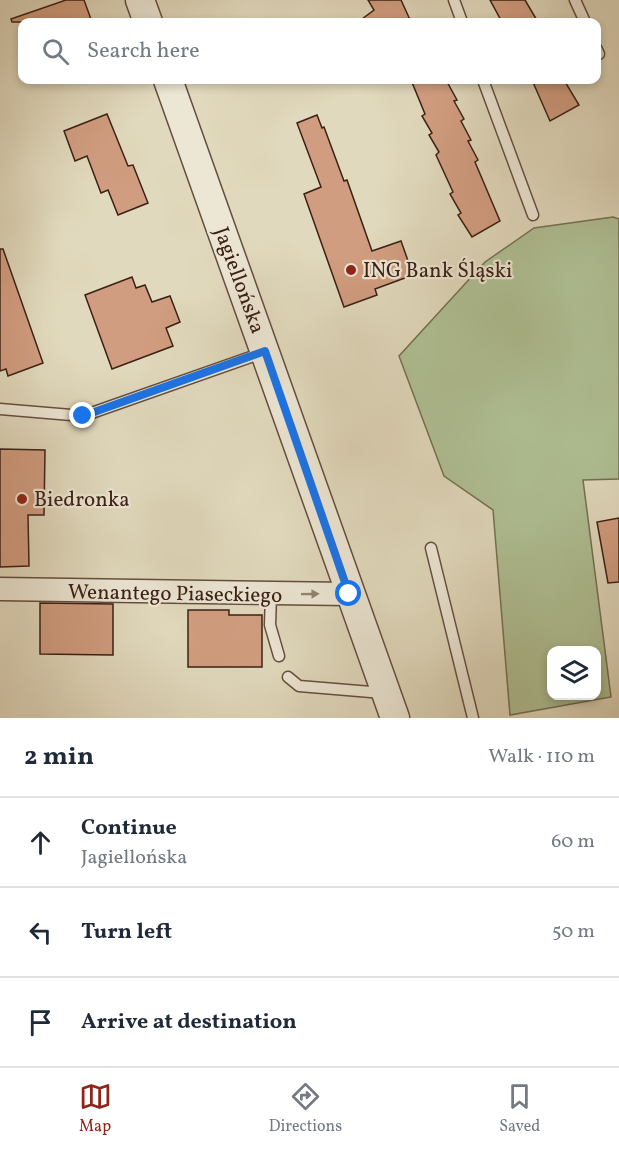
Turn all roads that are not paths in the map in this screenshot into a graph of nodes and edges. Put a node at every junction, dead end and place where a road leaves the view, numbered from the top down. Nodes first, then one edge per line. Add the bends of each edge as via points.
1 (140, 0) edge
2 (454, 0) edge
3 (574, 0) edge
4 (147, 18) edge
5 (461, 18) edge
6 (583, 18) edge
7 (169, 84) edge
8 (484, 84) edge
9 (533, 215) dead end
10 (265, 351) junction
11 (0, 409) edge
12 (431, 548) dead end
13 (0, 589) edge
14 (349, 594) junction
15 (271, 595) junction
16 (279, 656) dead end
17 (288, 677) dead end
18 (390, 706) edge
19 (472, 718) edge

1 - 4 street
2 - 5 lane
3 - 6 lane
7 - 10 street, Jagiellońska
8 - 9 lane
10 - 11 lane via 83,416
10 - 14 street, Jagiellońska
12 - 19 lane
13 - 15 street, Wenantego Piaseckiego
15 -> 14 street, Wenantego Piaseckiego
14 - 18 street, Jagiellońska
15 - 16 lane via 270,625
17 - 18 lane via 299,686

